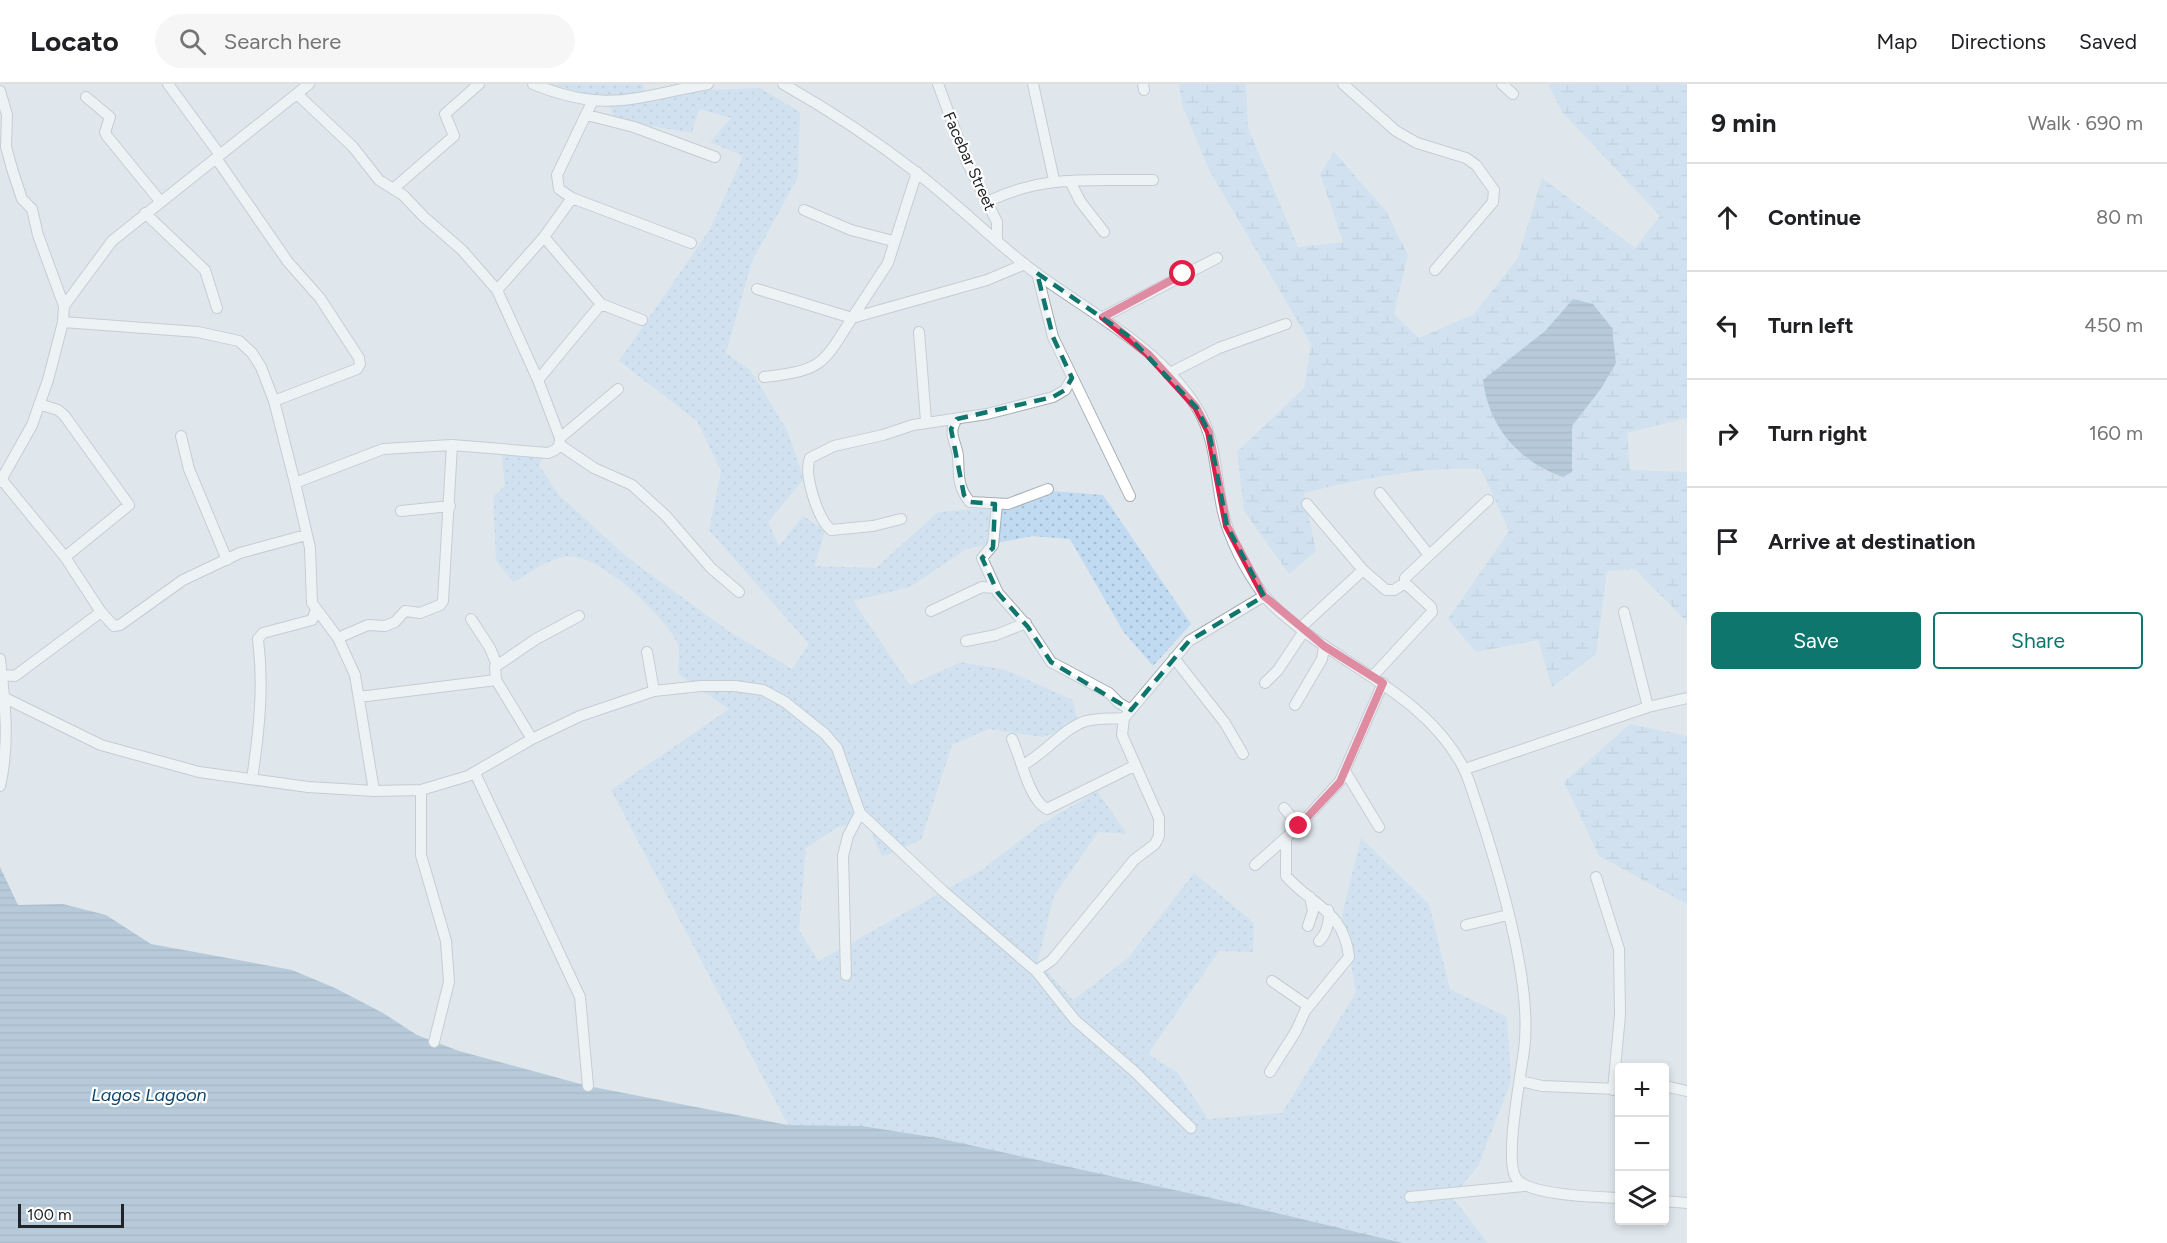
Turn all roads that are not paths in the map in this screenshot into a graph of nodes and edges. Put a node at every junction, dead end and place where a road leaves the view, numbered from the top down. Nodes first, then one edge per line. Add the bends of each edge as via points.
1 (168, 84) edge
2 (309, 84) edge
3 (479, 84) edge
4 (533, 84) edge
5 (708, 84) edge
6 (783, 84) edge
7 (938, 84) edge
8 (1033, 84) edge
9 (1343, 84) edge
10 (1502, 84) edge
11 (684, 86) edge
12 (799, 88) edge
13 (0, 91) edge
14 (297, 94) junction
15 (1513, 94) dead end
16 (86, 98) dead end
17 (592, 102) junction
18 (587, 115) junction
19 (218, 157) junction
20 (715, 157) dead end
21 (917, 172) junction
22 (1054, 180) junction
23 (1153, 180) dead end
24 (1070, 181) junction
25 (393, 189) junction
26 (572, 198) junction
27 (160, 201) junction
28 (987, 202) junction
29 (804, 210) dead end
30 (145, 213) junction
31 (1104, 232) dead end
32 (544, 237) junction
33 (996, 239) junction
34 (893, 241) junction
35 (691, 243) dead end
36 (1217, 258) dead end
37 (1025, 264) junction
38 (1435, 270) dead end
39 (1037, 273) junction
40 (757, 289) dead end
41 (497, 290) junction
42 (601, 304) junction
43 (64, 306) junction
44 (217, 308) dead end
45 (1103, 317) junction
46 (852, 318) junction
47 (642, 320) dead end
48 (63, 322) junction
49 (1286, 324) dead end
50 (919, 332) dead end
51 (1168, 374) junction
52 (764, 377) dead end
53 (1072, 378) junction
54 (538, 380) junction
55 (618, 389) dead end
56 (274, 401) junction
57 (39, 404) junction
58 (957, 418) junction
59 (926, 422) junction
60 (181, 436) dead end
61 (560, 441) junction
62 (452, 445) junction
63 (1, 481) edge
64 (295, 483) junction
65 (1048, 489) dead end
66 (1380, 493) dead end
67 (1130, 496) dead end
68 (1488, 500) dead end
69 (997, 504) junction
70 (1307, 504) dead end
71 (450, 506) junction
72 (401, 511) dead end
73 (902, 519) dead end
74 (306, 535) junction
75 (1429, 555) junction
76 (65, 557) junction
77 (227, 560) junction
78 (1364, 570) junction
79 (1404, 583) junction
80 (995, 588) junction
81 (739, 592) dead end
82 (1264, 596) junction
83 (316, 610) junction
84 (931, 611) dead end
85 (101, 612) junction
86 (1624, 612) dead end
87 (579, 616) dead end
88 (471, 619) dead end
89 (1026, 623) junction
90 (1302, 630) junction
91 (338, 638) junction
92 (966, 641) dead end
93 (1324, 646) junction
94 (647, 652) dead end
95 (1174, 658) junction
96 (0, 659) edge
97 (497, 665) junction
98 (2, 675) junction
99 (1373, 676) junction
100 (496, 680) junction
101 (1265, 683) dead end
102 (1383, 683) junction
103 (654, 691) junction
104 (359, 697) junction
105 (5, 698) junction
106 (1687, 698) edge
107 (1295, 705) dead end
108 (1648, 707) junction
109 (1127, 714) junction
110 (531, 739) junction
111 (1012, 739) dead end
112 (1243, 754) dead end
113 (1023, 765) junction
114 (1134, 766) junction
115 (1465, 770) junction
116 (1346, 771) junction
117 (475, 772) junction
118 (252, 779) junction
119 (0, 786) edge
120 (421, 790) junction
121 (374, 791) junction
122 (1284, 808) dead end
123 (860, 813) junction
124 (1299, 826) junction
125 (1379, 828) dead end
126 (1286, 838) junction
127 (1255, 865) dead end
128 (1596, 878) dead end
129 (1310, 897) junction
130 (1328, 909) junction
131 (1508, 915) junction
132 (1466, 925) dead end
133 (1308, 926) dead end
134 (1319, 941) dead end
135 (1036, 970) junction
136 (846, 975) dead end
137 (1272, 981) dead end
138 (1308, 1006) junction
139 (434, 1042) dead end
140 (1617, 1063) edge
141 (1270, 1072) dead end
142 (1520, 1081) junction
143 (588, 1086) dead end
144 (1669, 1087) edge
145 (1615, 1089) edge
146 (1687, 1091) edge
147 (1191, 1128) dead end
148 (1524, 1186) junction
149 (1410, 1197) dead end
150 (1615, 1198) edge
151 (1669, 1201) edge
152 (1687, 1203) edge

1 - 19 street
2 - 14 street
3 - 25 street via 445,114 454,136 451,141 439,146
4 - 17 street
5 - 11 street
6 - 12 street
7 - 28 street, Facebar Street via 967,162
8 - 22 street
9 - 38 street via 1396,131 1476,165 1494,190 1493,202
10 - 15 street
11 - 17 street via 630,101
12 - 21 street
13 - 43 street via 7,115 6,147 13,172 22,199 33,209 38,235
14 - 19 street
14 - 25 street via 353,147 379,180
16 - 27 street via 110,117 107,136
17 - 18 street
18 - 20 street via 634,127
18 - 26 street via 557,175 559,189
19 - 27 street
19 - 56 street via 288,262 332,314 359,358 357,369
21 - 33 street
21 - 34 street
22 - 24 street
22 - 28 street via 1019,187
23 - 24 street
24 - 31 street
25 - 41 street via 462,250
26 - 32 street
26 - 35 street
27 - 30 street
28 - 33 street, Facebar Street via 997,224
29 - 34 street via 851,230
30 - 43 street via 112,241
30 - 44 street via 205,270
32 - 41 street
32 - 42 street
33 - 37 street
34 - 46 street via 888,263
36 - 45 street
37 - 39 street
37 - 46 street via 987,280
39 - 45 street
39 - 53 street via 1053,337
40 - 46 street
41 - 54 street
42 - 47 street
42 - 54 street
43 - 48 street
45 - 51 street
46 - 52 street via 820,364 797,373
48 - 56 street via 198,333 239,341 261,367
48 - 57 street
49 - 51 street via 1219,348
50 - 59 street
51 - 82 street via 1188,395 1203,420 1212,446 1227,526
53 - 58 street via 1065,390 1053,397
53 - 67 street
54 - 61 street
55 - 61 street
56 - 64 street
57 - 63 street via 16,458
57 - 76 street via 64,415 129,505
58 - 59 street
58 - 69 street via 951,429 961,488 970,502
59 - 73 street via 834,446 814,454 808,462 810,488 823,524 831,530
60 - 77 street via 189,469
61 - 62 street via 556,450 548,453
61 - 81 street via 594,468 632,484
62 - 64 street via 383,449
62 - 71 street
63 - 76 street
64 - 74 street
65 - 69 street via 1014,503
66 - 75 street
68 - 75 street
69 - 80 street via 993,545 982,556
70 - 78 street
71 - 72 street
71 - 91 street via 440,605 420,613 405,611 385,626 368,624
74 - 77 street
74 - 83 street via 312,603
75 - 79 street
76 - 85 street
77 - 85 street via 183,580 120,626 112,626
78 - 79 street via 1386,590 1395,590
78 - 90 street
79 - 99 street via 1432,612
80 - 84 street via 982,587
80 - 89 street
82 - 90 street
82 - 95 street via 1203,631
83 - 91 street
83 - 118 street via 312,620 263,633 258,639 262,680
85 - 98 street via 15,676
86 - 108 street
87 - 97 street
88 - 97 street
89 - 92 street
89 - 109 street via 1043,653 1057,668 1109,693
90 - 93 street
90 - 101 street via 1278,670
91 - 104 street via 348,656
93 - 99 street
93 - 107 street via 1322,659
94 - 103 street
95 - 109 street
95 - 112 street via 1225,723
96 - 98 street
97 - 100 street
98 - 105 street
99 - 102 street
100 - 104 street
100 - 110 street
102 - 115 street via 1431,723
102 - 116 street
103 - 110 street via 579,716
103 - 123 street via 735,686 774,694 811,721 837,748
104 - 121 street
105 - 118 street via 101,745 199,772
105 - 119 street via 7,755
106 - 108 street
108 - 115 street
109 - 113 street via 1077,725
109 - 114 street via 1122,735
110 - 117 street
111 - 113 street
113 - 114 street via 1036,800 1047,809
114 - 135 street via 1158,818 1159,836 1155,844 1134,860 1052,960
115 - 131 street
116 - 124 street
116 - 125 street
117 - 120 street
117 - 143 street via 580,997
118 - 121 street
120 - 121 street
120 - 139 street via 421,855 446,941 449,982
122 - 124 street
123 - 135 street
123 - 136 street via 843,856
124 - 126 street
126 - 127 street
126 - 129 street via 1286,876
128 - 140 street via 1619,949
129 - 130 street
129 - 133 street via 1313,911
130 - 134 street via 1324,937
130 - 138 street via 1348,944 1349,957
131 - 132 street
131 - 142 street via 1523,1001 1525,1044
135 - 147 street via 1075,1020
137 - 138 street
138 - 141 street
142 - 145 street via 1542,1086
142 - 148 street via 1512,1168
144 - 146 street
148 - 149 street
148 - 150 street
151 - 152 street

